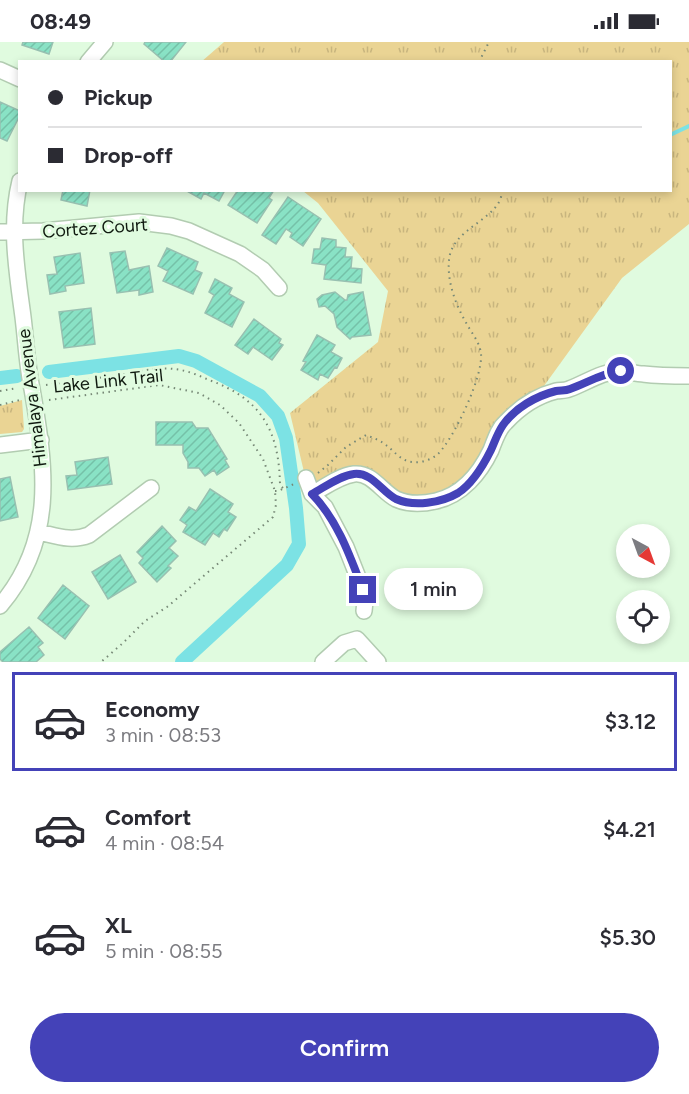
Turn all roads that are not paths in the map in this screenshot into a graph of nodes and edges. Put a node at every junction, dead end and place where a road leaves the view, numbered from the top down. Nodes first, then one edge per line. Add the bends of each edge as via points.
1 (105, 42) edge
2 (90, 60) edge
3 (0, 70) edge
4 (18, 78) edge
5 (18, 191) edge
6 (8, 232) edge
7 (279, 288) dead end
8 (689, 376) edge
9 (41, 440) junction
10 (0, 445) edge
11 (306, 478) road end
12 (151, 488) dead end
13 (312, 494) junction
14 (39, 532) junction
15 (0, 606) edge
16 (364, 611) dead end
17 (323, 662) edge
18 (378, 662) edge

1 - 2 street
3 - 4 street
5 - 6 street, Himalaya Avenue
6 - 7 street, Cortez Court via 139,222 171,226 240,254 263,270
6 - 9 street, Himalaya Avenue via 15,254
8 - 13 street via 610,372 537,398 504,423 485,462 465,487 438,501 403,501 371,479 354,474
9 - 10 street
9 - 14 street, Himalaya Avenue
11 - 13 street
12 - 14 street via 89,535 70,539
13 - 16 street via 329,514 346,547 363,590
14 - 15 street, Himalaya Avenue via 23,574
17 - 18 street via 344,643 357,639

